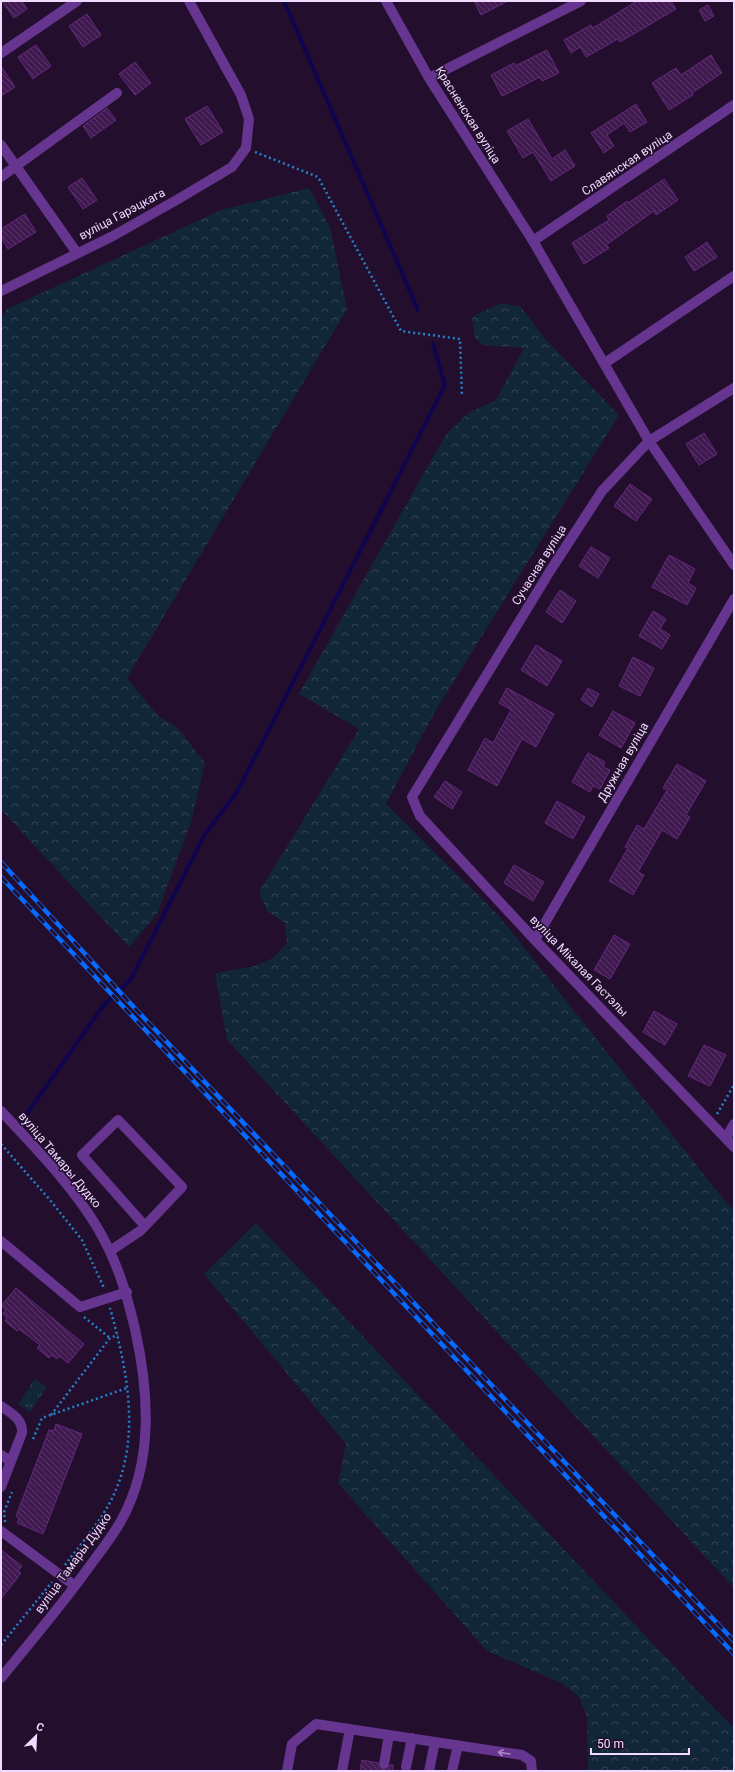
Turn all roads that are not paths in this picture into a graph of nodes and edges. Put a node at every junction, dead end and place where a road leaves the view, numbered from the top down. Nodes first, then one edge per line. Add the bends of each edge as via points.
1 (77, 1) edge
2 (189, 1) edge
3 (386, 1) edge
4 (581, 1) edge
5 (1, 52) edge
6 (429, 78) junction
7 (117, 93) dead end
8 (734, 105) edge
9 (1, 145) edge
10 (16, 167) junction
11 (1, 176) edge
12 (533, 241) junction
13 (77, 253) junction
14 (734, 276) edge
15 (1, 291) edge
16 (605, 363) junction
17 (734, 388) edge
18 (650, 440) junction
19 (734, 565) edge
20 (734, 599) edge
21 (412, 797) joint
22 (535, 940) junction
23 (1, 1111) edge
24 (734, 1124) edge
25 (726, 1138) junction
26 (734, 1147) edge
27 (145, 1226) junction
28 (1, 1241) edge
29 (110, 1251) junction
30 (126, 1292) junction
31 (1, 1406) edge
32 (1, 1455) edge
33 (10, 1461) junction
34 (1, 1487) edge
35 (1, 1532) edge
36 (75, 1586) junction
37 (1, 1678) edge
38 (350, 1729) junction
39 (389, 1735) junction
40 (412, 1738) junction
41 (435, 1742) junction
42 (458, 1745) junction
43 (384, 1764) dead end
44 (406, 1767) dead end
45 (287, 1771) edge
46 (342, 1771) edge
47 (429, 1771) edge
48 (452, 1771) edge
49 (532, 1771) edge

1 - 5 street
2 - 13 street, вуліца Гарэцкага via 241,95 249,118 246,148 232,167 113,236
3 - 6 street, Красненская вуліца
4 - 6 street
6 - 12 street, Красненская вуліца
7 - 10 street
8 - 12 street, Славянская вуліца
9 - 10 street
10 - 11 street
10 - 13 street
12 - 16 street, Красненская вуліца
13 - 15 street, вуліца Гарэцкага
14 - 16 street
16 - 18 street, Красненская вуліца
17 - 18 street, Сучасная вуліца
18 - 19 street, Красненская вуліца
18 - 21 street, Сучасная вуліца via 598,498 550,571
20 - 22 street, Дружная вуліца
21 - 22 street, вуліца Мікалая Гастэлы via 420,816
22 - 25 street, вуліца Мікалая Гастэлы
23 - 29 street, вуліца Тамары Дудко via 41,1154 79,1201 97,1226
24 - 25 street
25 - 26 street, вуліца Мікалая Гастэлы
27 - 27 street via 182,1187 118,1120 82,1155
27 - 29 street
28 - 30 street via 80,1307
29 - 30 street, вуліца Тамары Дудко via 120,1271
30 - 36 street, вуліца Тамары Дудко via 142,1363 146,1413 143,1458 135,1489 121,1520
31 - 33 street via 22,1425 22,1433
32 - 33 street
33 - 34 street
35 - 36 street
36 - 37 street, вуліца Тамары Дудко
38 - 39 street
38 - 45 street via 316,1724 292,1744
38 - 46 street
39 - 40 street
39 - 43 street
40 - 41 street
40 - 44 street
41 - 42 street
41 - 47 street
42 - 48 street
49 -> 42 street via 531,1761 522,1755

